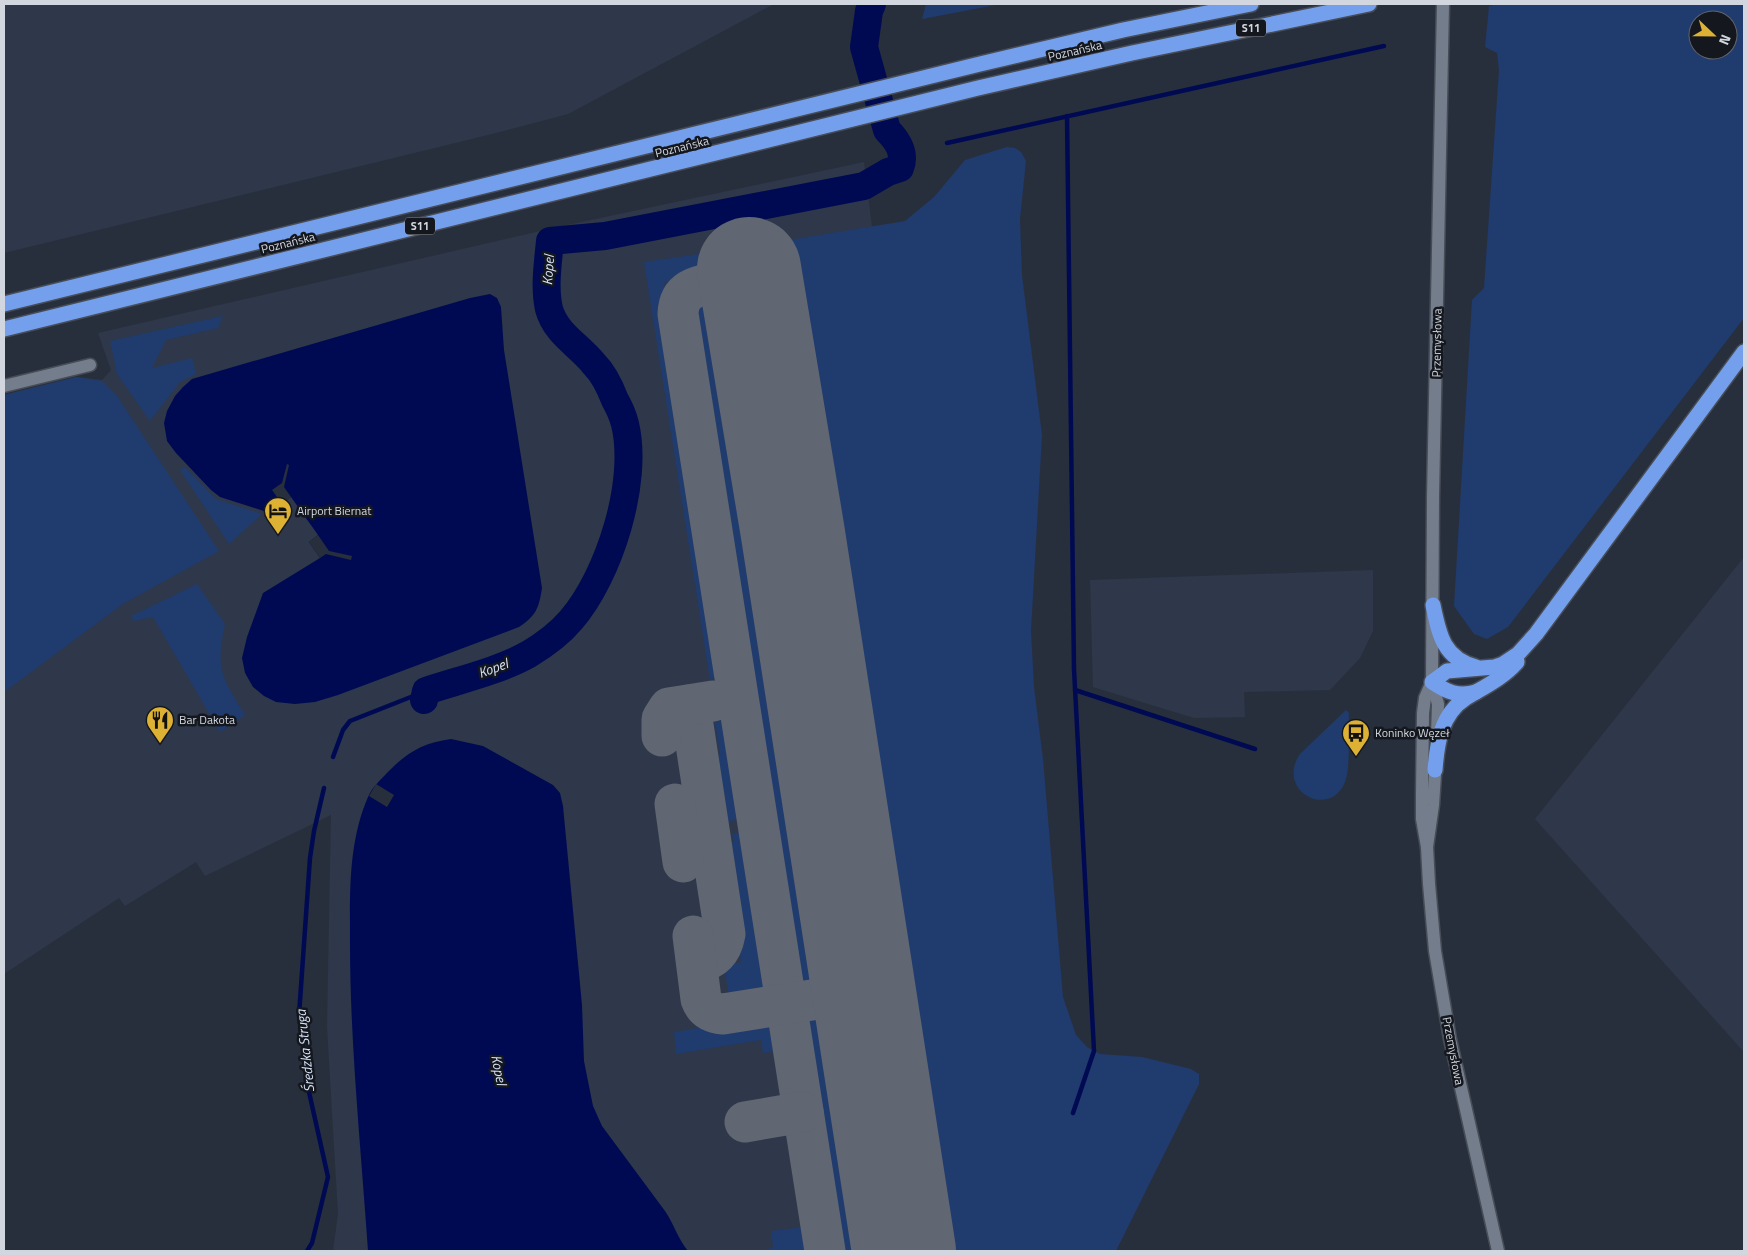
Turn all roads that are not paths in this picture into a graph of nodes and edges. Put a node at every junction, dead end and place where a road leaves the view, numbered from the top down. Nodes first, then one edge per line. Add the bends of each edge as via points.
1 (1252, 4) edge
2 (1369, 4) edge
3 (1443, 4) edge
4 (4, 304) edge
5 (4, 329) edge
6 (1744, 352) edge
7 (90, 364) dead end
8 (4, 386) edge
9 (1433, 605) junction
10 (1536, 634) junction
11 (1480, 667) junction
12 (1432, 682) junction
13 (1476, 692) junction
14 (1435, 770) junction
15 (1427, 847) junction
16 (1498, 1251) edge

1 - 4 highway, Poznańska / S11 via 1123,30
2 - 5 highway, Poznańska / S11 via 1132,53 907,106
3 - 9 street, Przemysłowa
6 - 10 highway
7 - 8 street
9 - 11 highway via 1440,637 1448,650 1462,662
9 - 12 street, Przemysłowa
10 - 11 highway via 1510,660 1494,667
10 - 13 highway via 1514,665
11 - 12 highway via 1447,671
12 - 13 highway via 1457,695
12 - 14 street, Przemysłowa via 1439,712
12 - 15 street, Przemysłowa via 1423,714 1422,819
13 - 14 highway via 1455,707 1444,723
14 - 15 street, Przemysłowa
15 - 16 street, Przemysłowa via 1435,950 1445,1015

